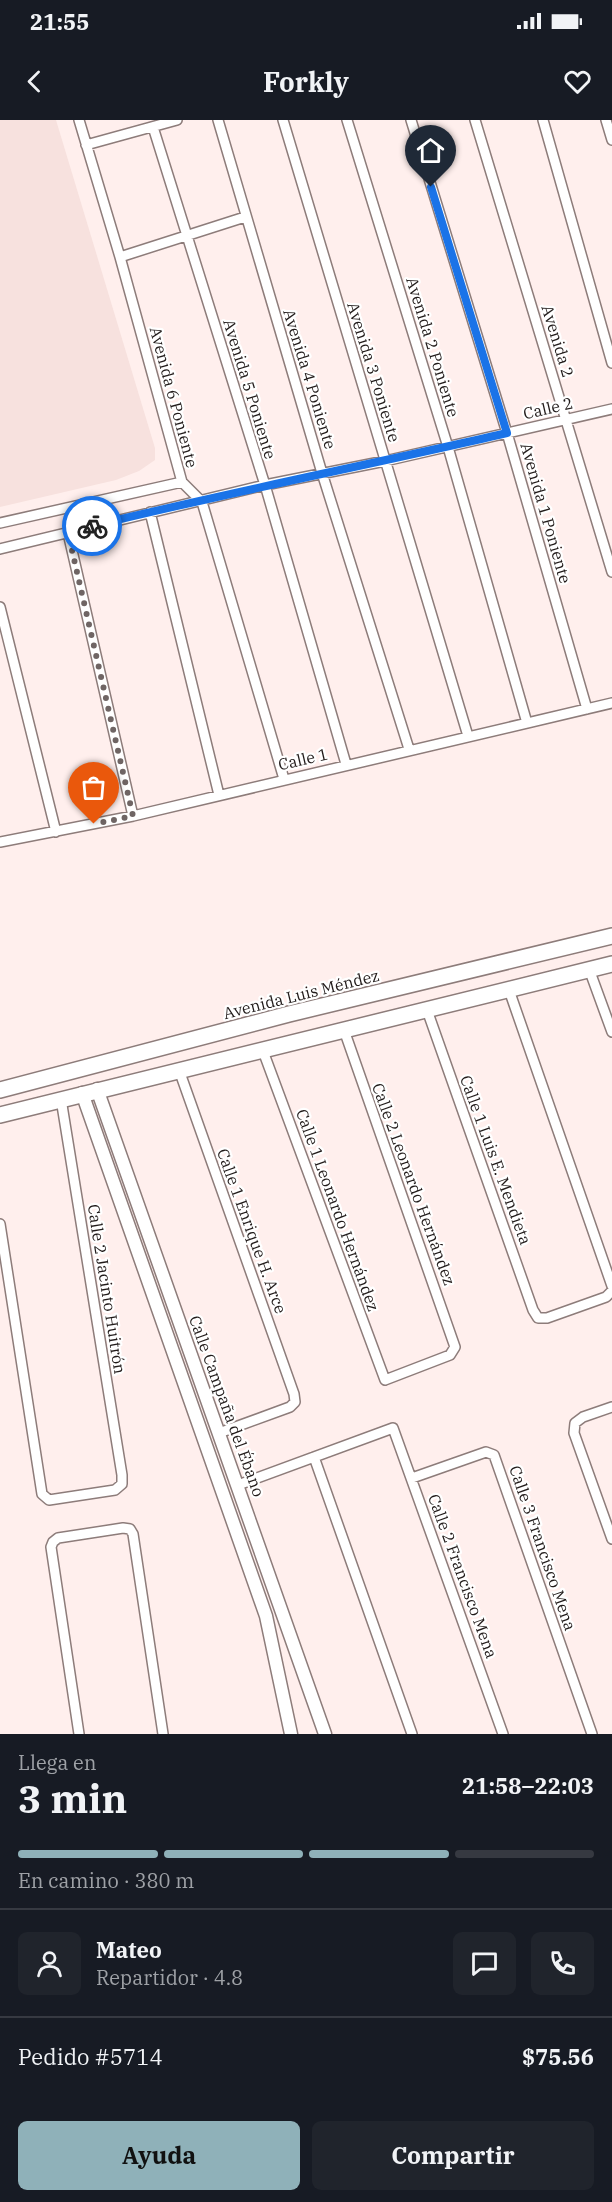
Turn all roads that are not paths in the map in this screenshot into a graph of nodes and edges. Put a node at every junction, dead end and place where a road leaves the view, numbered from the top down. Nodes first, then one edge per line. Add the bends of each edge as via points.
1 (79, 120) edge
2 (177, 120) edge
3 (218, 120) edge
4 (283, 120) edge
5 (347, 120) edge
6 (411, 120) edge
7 (475, 120) edge
8 (543, 120) edge
9 (606, 120) edge
10 (153, 127) junction
11 (612, 140) edge
12 (86, 145) junction
13 (245, 217) junction
14 (186, 235) junction
15 (120, 257) junction
16 (612, 363) edge
17 (612, 409) edge
18 (566, 420) junction
19 (507, 433) junction
20 (448, 447) junction
21 (385, 461) junction
22 (322, 474) junction
23 (182, 482) junction
24 (265, 485) junction
25 (202, 502) junction
26 (150, 512) junction
27 (0, 523) edge
28 (68, 533) junction
29 (0, 549) edge
30 (612, 572) edge
31 (0, 607) edge
32 (612, 703) edge
33 (587, 709) junction
34 (527, 723) junction
35 (468, 736) junction
36 (410, 749) junction
37 (346, 764) junction
38 (284, 779) junction
39 (219, 795) junction
40 (133, 816) junction
41 (56, 832) junction
42 (0, 842) edge
43 (612, 936) edge
44 (612, 963) edge
45 (590, 969) junction
46 (509, 990) junction
47 (427, 1011) junction
48 (344, 1030) junction
49 (612, 1032) edge
50 (263, 1051) junction
51 (179, 1070) junction
52 (0, 1090) edge
53 (90, 1091) junction
54 (61, 1099) junction
55 (0, 1115) edge
56 (0, 1224) edge
57 (612, 1289) edge
58 (385, 1380) joint
59 (612, 1407) edge
60 (219, 1433) junction
61 (314, 1457) junction
62 (412, 1478) junction
63 (238, 1485) junction
64 (612, 1539) edge
65 (79, 1734) edge
66 (163, 1734) edge
67 (291, 1734) edge
68 (325, 1734) edge
69 (412, 1734) edge
70 (503, 1734) edge
71 (591, 1734) edge

1 - 12 street, Avenida 6 Poniente
2 - 10 street
3 - 13 street, Avenida 4 Poniente
4 - 21 street, Avenida 3 Poniente
5 - 20 street, Avenida 2 Poniente
6 - 19 street, Avenida 1 Poniente
7 - 18 street, Avenida 2
8 - 16 street
9 - 11 street
10 - 12 street
10 - 14 street, Avenida 5 Poniente
12 - 15 street, Avenida 6 Poniente
13 - 14 street
13 - 22 street, Avenida 4 Poniente
14 - 15 street
14 - 24 street, Avenida 5 Poniente
15 - 23 street, Avenida 6 Poniente
17 - 18 street, Calle 2
18 - 19 street, Calle 2
18 - 30 street, Avenida 2
19 - 20 street, Calle 2
19 - 33 street, Avenida 1 Poniente
20 - 21 street, Calle 2
20 - 34 street, Avenida 2 Poniente
21 - 22 street, Calle 2
21 - 35 street, Avenida 3 Poniente
22 - 24 street, Calle 2
22 - 36 street, Avenida 4 Poniente
23 - 25 street, Avenida 6 Poniente
23 - 27 street
24 - 25 street, Calle 2
24 - 37 street, Avenida 5 Poniente
25 - 26 street, Calle 2
25 - 38 street, Avenida 6 Poniente
26 - 28 street, Calle 2
26 - 39 street
28 - 29 street, Calle 2
28 - 40 street
31 - 41 street
32 - 33 street, Calle 1
33 - 34 street, Calle 1
34 - 35 street, Calle 1
35 - 36 street, Calle 1
36 - 37 street, Calle 1
37 - 38 street, Calle 1
38 - 39 street, Calle 1
39 - 40 street, Calle 1
40 - 41 street, Calle 1
41 - 42 street, Calle 1
43 - 52 main road, Avenida Luis Méndez via 289,1014
44 - 45 main road
45 - 46 main road
45 - 49 street
46 - 47 main road
46 - 57 street
47 - 48 main road
47 - 57 street, Calle 1 Luis E. Mendieta via 538,1318 606,1297
48 - 50 main road
48 - 58 street, Calle 2 Leonardo Hernández via 455,1347 450,1355
50 - 51 main road
50 - 58 street, Calle 1 Leonardo Hernández
51 - 53 main road
51 - 60 street, Calle 1 Enrique H. Arce via 295,1402
53 - 54 main road
53 - 60 street, Calle Campaña del Ébano
53 - 67 street, Calle Campaña del Ébano via 266,1616
54 - 55 main road
54 - 56 street, Calle 2 Jacinto Huitrón via 122,1475 122,1484 115,1490 49,1500 42,1494
59 - 64 street via 583,1417 575,1423 574,1433
60 - 63 street, Calle Campaña del Ébano
61 - 62 street, Calle 2 Francisco Mena via 393,1428
61 - 63 street
61 - 69 street
62 - 70 street, Calle 2 Francisco Mena
62 - 71 street, Calle 3 Francisco Mena via 486,1452 494,1455
63 - 68 street, Calle Campaña del Ébano
65 - 66 street via 52,1542 123,1528 133,1534

